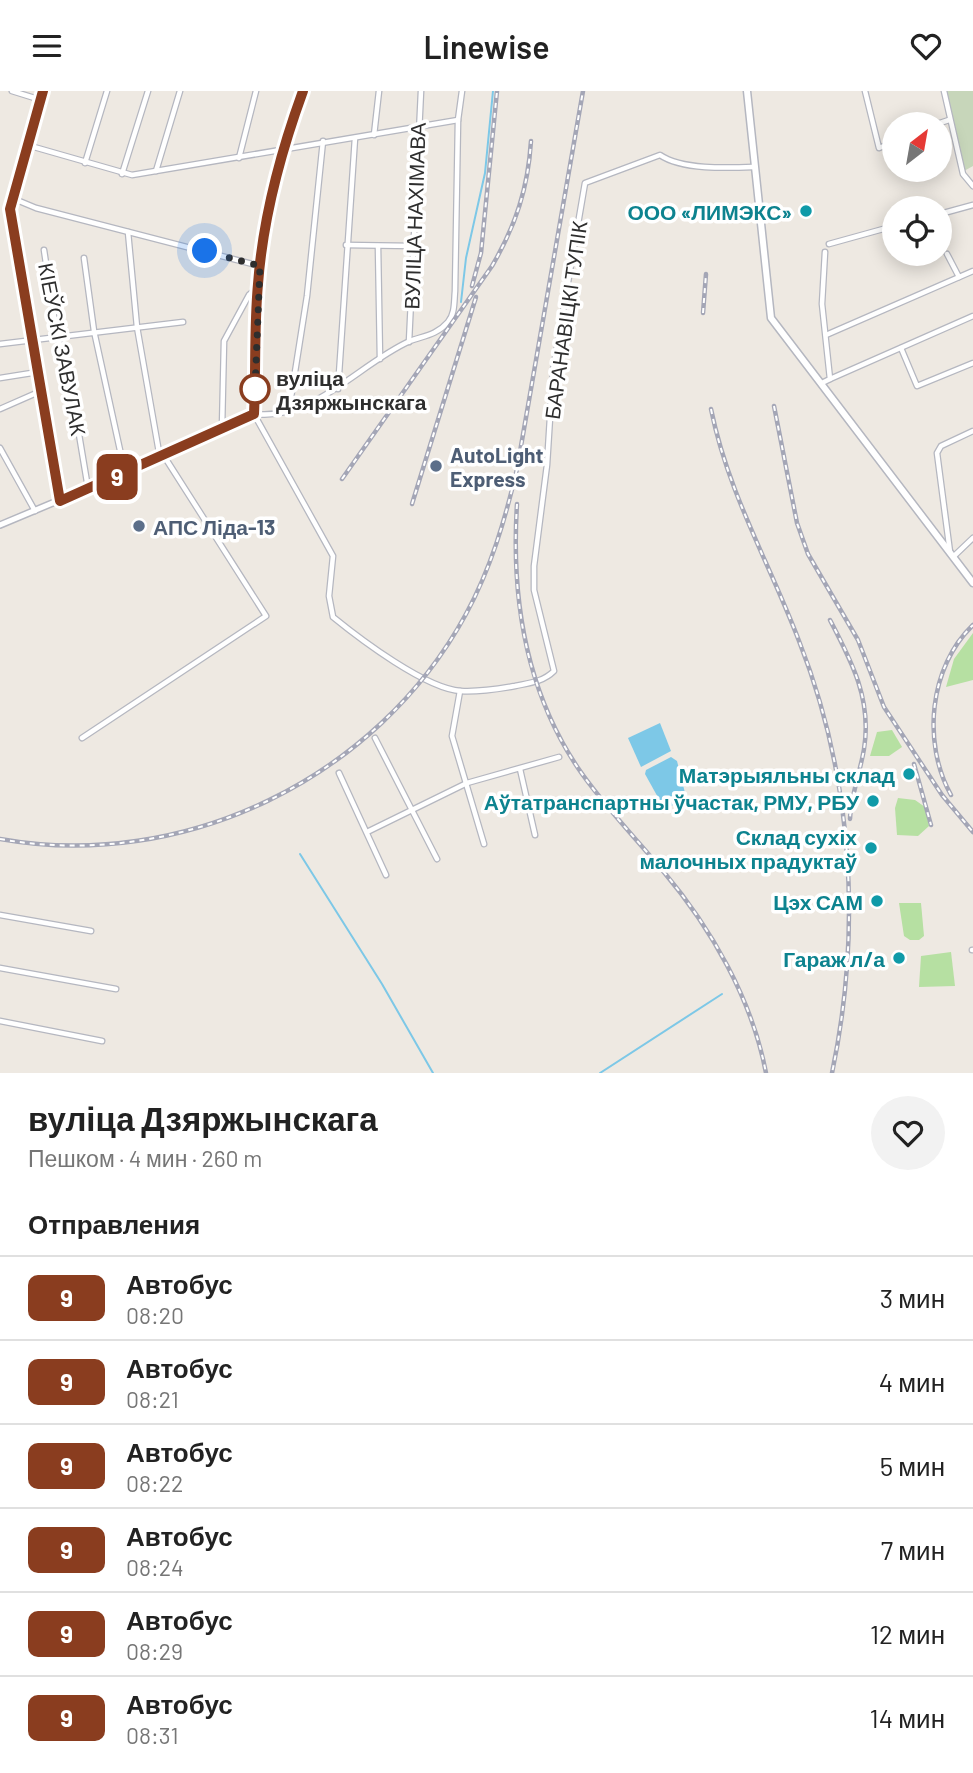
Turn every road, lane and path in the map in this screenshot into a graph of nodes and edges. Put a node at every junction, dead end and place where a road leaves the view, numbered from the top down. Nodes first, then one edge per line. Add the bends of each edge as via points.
1 (12, 91) edge
2 (43, 91) edge
3 (107, 91) edge
4 (148, 91) edge
5 (180, 91) edge
6 (256, 91) edge
7 (303, 91) edge
8 (379, 91) edge
9 (421, 91) edge
10 (462, 91) edge
11 (747, 91) edge
12 (865, 91) edge
13 (944, 91) edge
14 (41, 100) junction
15 (948, 112) edge
16 (458, 120) junction
17 (417, 127) junction
18 (952, 132) edge
19 (374, 135) junction
20 (355, 138) junction
21 (323, 141) junction
22 (27, 145) junction
23 (283, 147) junction
24 (882, 147) edge
25 (239, 158) junction
26 (85, 163) junction
27 (754, 167) junction
28 (156, 171) junction
29 (122, 174) junction
30 (973, 186) edge
31 (12, 198) junction
32 (973, 205) edge
33 (952, 211) edge
34 (882, 229) edge
35 (128, 232) junction
36 (829, 244) dead end
37 (346, 245) junction
38 (378, 246) junction
39 (413, 246) junction
40 (44, 250) dead end
41 (825, 252) dead end
42 (84, 258) dead end
43 (952, 264) edge
44 (260, 266) junction
45 (973, 271) edge
46 (959, 277) junction
47 (257, 288) junction
48 (973, 316) edge
49 (183, 322) dead end
50 (138, 327) junction
51 (94, 331) junction
52 (826, 335) junction
53 (57, 336) junction
54 (33, 340) junction
55 (409, 342) junction
56 (0, 344) edge
57 (901, 348) junction
58 (380, 360) junction
59 (973, 363) edge
60 (38, 372) junction
61 (0, 378) edge
62 (830, 379) junction
63 (822, 383) junction
64 (338, 389) junction
65 (41, 391) junction
66 (0, 409) edge
67 (289, 410) junction
68 (254, 414) junction
69 (222, 428) junction
70 (973, 431) edge
71 (0, 448) edge
72 (162, 457) junction
73 (125, 473) junction
74 (88, 489) junction
75 (60, 501) junction
76 (35, 511) junction
77 (0, 525) edge
78 (973, 538) edge
79 (952, 555) junction
80 (973, 583) edge
81 (460, 691) junction
82 (82, 738) dead end
83 (375, 739) dead end
84 (559, 757) dead end
85 (520, 769) junction
86 (339, 773) dead end
87 (467, 783) junction
88 (410, 809) junction
89 (367, 832) junction
90 (535, 835) dead end
91 (484, 844) dead end
92 (437, 859) dead end
93 (387, 875) dead end
94 (0, 915) edge
95 (91, 931) dead end
96 (0, 968) edge
97 (116, 989) dead end
98 (0, 1021) edge
99 (102, 1041) dead end

1 - 14 street
2 - 14 street
3 - 26 street
4 - 29 street
5 - 28 street
6 - 25 street
7 - 23 street
8 - 19 street
9 - 17 street, ВУЛІЦА НАХІМАВА
10 - 16 street
11 - 27 main road
12 - 24 street
13 - 15 street
14 - 22 street
16 - 17 street
16 - 55 street via 452,317 441,329
17 - 19 street
17 - 39 street, ВУЛІЦА НАХІМАВА
18 - 30 street via 963,174
19 - 20 street
20 - 21 street
20 - 37 street
21 - 23 street
21 - 67 street via 307,296
22 - 26 street
22 - 31 street
23 - 25 street
23 - 44 street
25 - 28 street
26 - 29 street
27 - 63 main road via 771,318
27 - 81 street, БАРАНАВІЦКІ ТУПІК via 720,169 660,155 586,183 553,370 534,566 534,590 554,671 536,682
28 - 29 street
31 - 35 street
31 - 54 street via 10,209
32 - 33 street
34 - 36 street
35 - 44 street
35 - 50 street
37 - 38 street
37 - 64 street
38 - 39 street
38 - 58 street
39 - 55 street, ВУЛІЦА НАХІМАВА
40 - 53 street, КІЕЎСКІ ЗАВУЛАК
41 - 52 street via 822,304
42 - 51 street
43 - 46 street
44 - 47 street
45 - 46 street
46 - 52 street
47 - 68 street
47 - 69 street via 224,341
48 - 57 street
49 - 50 street
50 - 51 street
50 - 72 street
51 - 53 street
51 - 73 street
52 - 62 street
53 - 54 street
53 - 74 street, КІЕЎСКІ ЗАВУЛАК via 67,363
54 - 56 street
54 - 60 street
55 - 58 street
57 - 59 street via 916,386
57 - 62 street
58 - 64 street
60 - 61 street
60 - 65 street
62 - 63 street
63 - 79 main road
64 - 67 street
65 - 66 street
65 - 75 street
67 - 68 street via 272,416
68 - 69 street
68 - 81 street via 333,556 333,617 419,675
69 - 72 street
70 - 79 street via 941,446 937,453
71 - 76 street
72 - 73 street
72 - 82 street via 266,616
73 - 74 street
74 - 75 street
75 - 76 street
76 - 77 street
78 - 79 street
79 - 80 main road
81 - 87 street via 452,736
83 - 88 street
84 - 85 street
85 - 87 street
85 - 90 street
86 - 89 street
87 - 88 street
87 - 91 street
88 - 89 street
88 - 92 street
89 - 93 street
94 - 95 street
96 - 97 street
98 - 99 street

